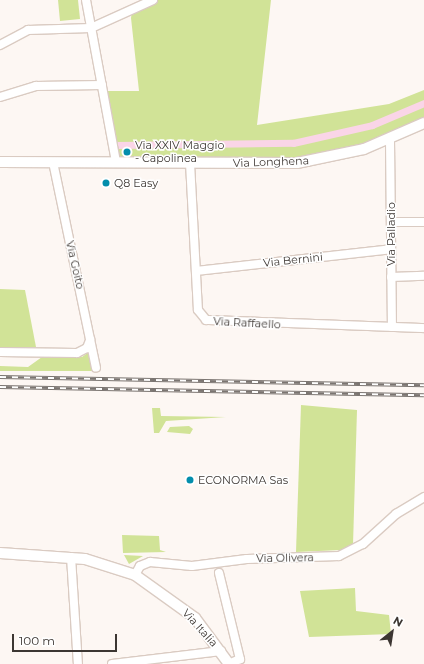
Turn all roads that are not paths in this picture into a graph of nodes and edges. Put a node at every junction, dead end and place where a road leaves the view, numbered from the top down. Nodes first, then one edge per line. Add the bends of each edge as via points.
1 (86, 0) edge
2 (153, 0) edge
3 (91, 28) junction
4 (0, 44) edge
5 (102, 85) junction
6 (0, 97) edge
7 (424, 123) edge
8 (390, 140) junction
9 (0, 162) edge
10 (53, 162) junction
11 (116, 162) junction
12 (190, 163) junction
13 (392, 222) junction
14 (424, 222) edge
15 (391, 249) junction
16 (196, 271) junction
17 (424, 276) edge
18 (391, 277) junction
19 (392, 327) junction
20 (424, 328) edge
21 (90, 339) junction
22 (0, 352) edge
23 (96, 368) dead end
24 (424, 497) edge
25 (0, 553) edge
26 (71, 557) junction
27 (219, 573) dead end
28 (135, 575) junction
29 (221, 651) junction
30 (240, 662) edge
31 (78, 664) edge
32 (112, 664) edge
33 (228, 664) edge

1 - 3 street
2 - 3 street
3 - 4 street via 28,30
3 - 5 street
5 - 6 street via 36,86
5 - 11 street
7 - 8 street, Via Longhena
8 - 12 street, Via Longhena via 340,155 297,163
8 - 13 street, Via Palladio
9 - 10 street, Via Longhena
10 - 11 street, Via Longhena
10 - 21 street, Via Goito
11 - 12 street, Via Longhena
12 - 16 street, Via Raffaello
13 - 14 street
13 - 15 street, Via Palladio
15 - 16 street, Via Bernini
15 - 18 street, Via Palladio
16 - 19 street, Via Raffaello via 198,310 211,322
17 - 18 street
18 - 19 street, Via Palladio
19 - 20 street, Via Raffaello
21 - 22 street via 87,348 78,353
21 - 23 street, Via Goito
24 - 28 street, Via Olivera via 401,511 363,544 339,556 247,559 192,566 150,562 140,566
25 - 26 street, Via Italia
26 - 28 street, Via Italia via 104,563
26 - 31 street
27 - 30 street
28 - 29 street, Via Italia via 195,618
29 - 32 street
29 - 33 street, Via Italia
30 - 33 street

